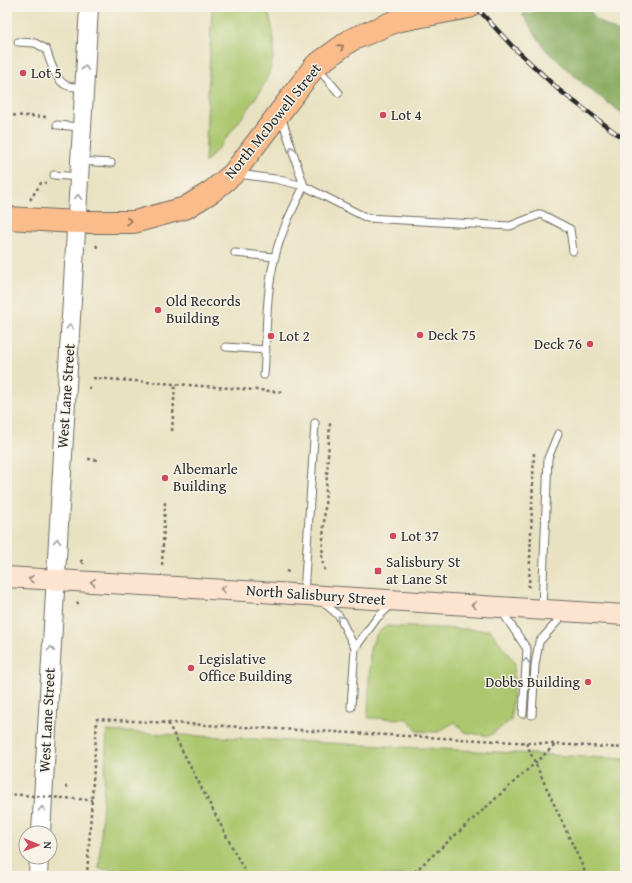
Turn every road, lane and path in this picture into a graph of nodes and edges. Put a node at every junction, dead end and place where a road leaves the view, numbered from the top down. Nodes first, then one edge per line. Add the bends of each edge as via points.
1 (89, 7) edge
2 (469, 7) edge
3 (18, 42) dead end
4 (315, 66) junction
5 (84, 87) junction
6 (339, 93) dead end
7 (280, 112) junction
8 (7, 115) edge
9 (52, 117) dead end
10 (57, 125) dead end
11 (82, 127) junction
12 (112, 163) dead end
13 (79, 169) junction
14 (234, 174) junction
15 (54, 175) dead end
16 (41, 183) dead end
17 (304, 186) junction
18 (30, 200) dead end
19 (7, 218) edge
20 (76, 222) junction
21 (100, 245) dead end
22 (98, 249) dead end
23 (573, 251) dead end
24 (235, 253) dead end
25 (274, 257) junction
26 (226, 347) dead end
27 (266, 350) junction
28 (264, 376) dead end
29 (93, 378) dead end
30 (175, 385) junction
31 (284, 392) dead end
32 (315, 423) dead end
33 (330, 423) dead end
34 (172, 432) dead end
35 (558, 434) dead end
36 (534, 453) dead end
37 (88, 459) dead end
38 (99, 460) dead end
39 (165, 502) dead end
40 (80, 561) dead end
41 (84, 561) dead end
42 (323, 564) dead end
43 (162, 565) dead end
44 (286, 572) dead end
45 (290, 572) dead end
46 (7, 578) edge
47 (55, 580) junction
48 (527, 586) dead end
49 (310, 595) junction
50 (78, 600) dead end
51 (397, 600) junction
52 (76, 603) dead end
53 (499, 607) junction
54 (542, 610) junction
55 (567, 611) junction
56 (625, 615) edge
57 (355, 648) junction
58 (351, 707) dead end
59 (523, 714) dead end
60 (532, 715) dead end
61 (168, 723) junction
62 (526, 743) junction
63 (557, 744) junction
64 (625, 748) edge
65 (536, 763) junction
66 (7, 794) edge
67 (92, 800) junction
68 (41, 825) edge
69 (39, 865) edge
70 (38, 876) edge
71 (87, 876) edge
72 (247, 876) edge
73 (410, 876) edge
74 (587, 876) edge

5 -> 1 street, West Lane Street
4 -> 2 main road, North McDowell Street via 351,40 396,21
3 - 5 lane via 35,43 46,49 53,70 64,84
4 - 6 lane
4 - 7 main road, North McDowell Street
5 - 11 street, West Lane Street
7 - 14 main road, North McDowell Street
17 -> 7 lane
8 - 9 path
10 - 11 lane
11 - 13 street, West Lane Street
12 - 13 lane
13 - 15 lane
20 -> 13 street, West Lane Street
14 - 17 lane
20 -> 14 main road, North McDowell Street via 134,222 185,208
16 - 18 path
17 - 23 lane via 367,218 510,226 541,214 570,229
17 - 25 lane via 284,226
19 - 20 main road, North McDowell Street
47 -> 20 street, West Lane Street
21 - 22 path via 96,245
24 - 25 lane
25 - 27 lane via 269,291
26 - 27 lane
27 - 28 lane
29 - 30 path
30 - 31 path
30 - 34 path
32 - 49 lane
33 - 42 path
35 - 54 lane via 548,458
36 - 48 path
37 - 38 path
39 - 43 path
40 - 41 path
44 - 45 path
47 -> 46 main road, North Salisbury Street
49 -> 47 main road, North Salisbury Street
68 -> 47 street, West Lane Street
49 - 51 main road, North Salisbury Street
57 -> 49 lane via 339,616
50 - 52 path via 79,603
53 -> 51 main road, North Salisbury Street
51 - 57 lane via 377,618
53 - 54 main road, North Salisbury Street
59 -> 53 lane via 527,649
54 - 55 main road, North Salisbury Street
55 - 56 main road, North Salisbury Street
55 - 60 lane via 539,642
57 - 58 lane
61 - 62 path
61 - 67 path via 97,719
61 - 72 path
62 - 63 path
62 - 65 path
63 - 64 path
63 - 65 path
65 - 73 path
65 - 74 path
66 - 67 path, bridge
67 - 71 path
69 - 70 street

